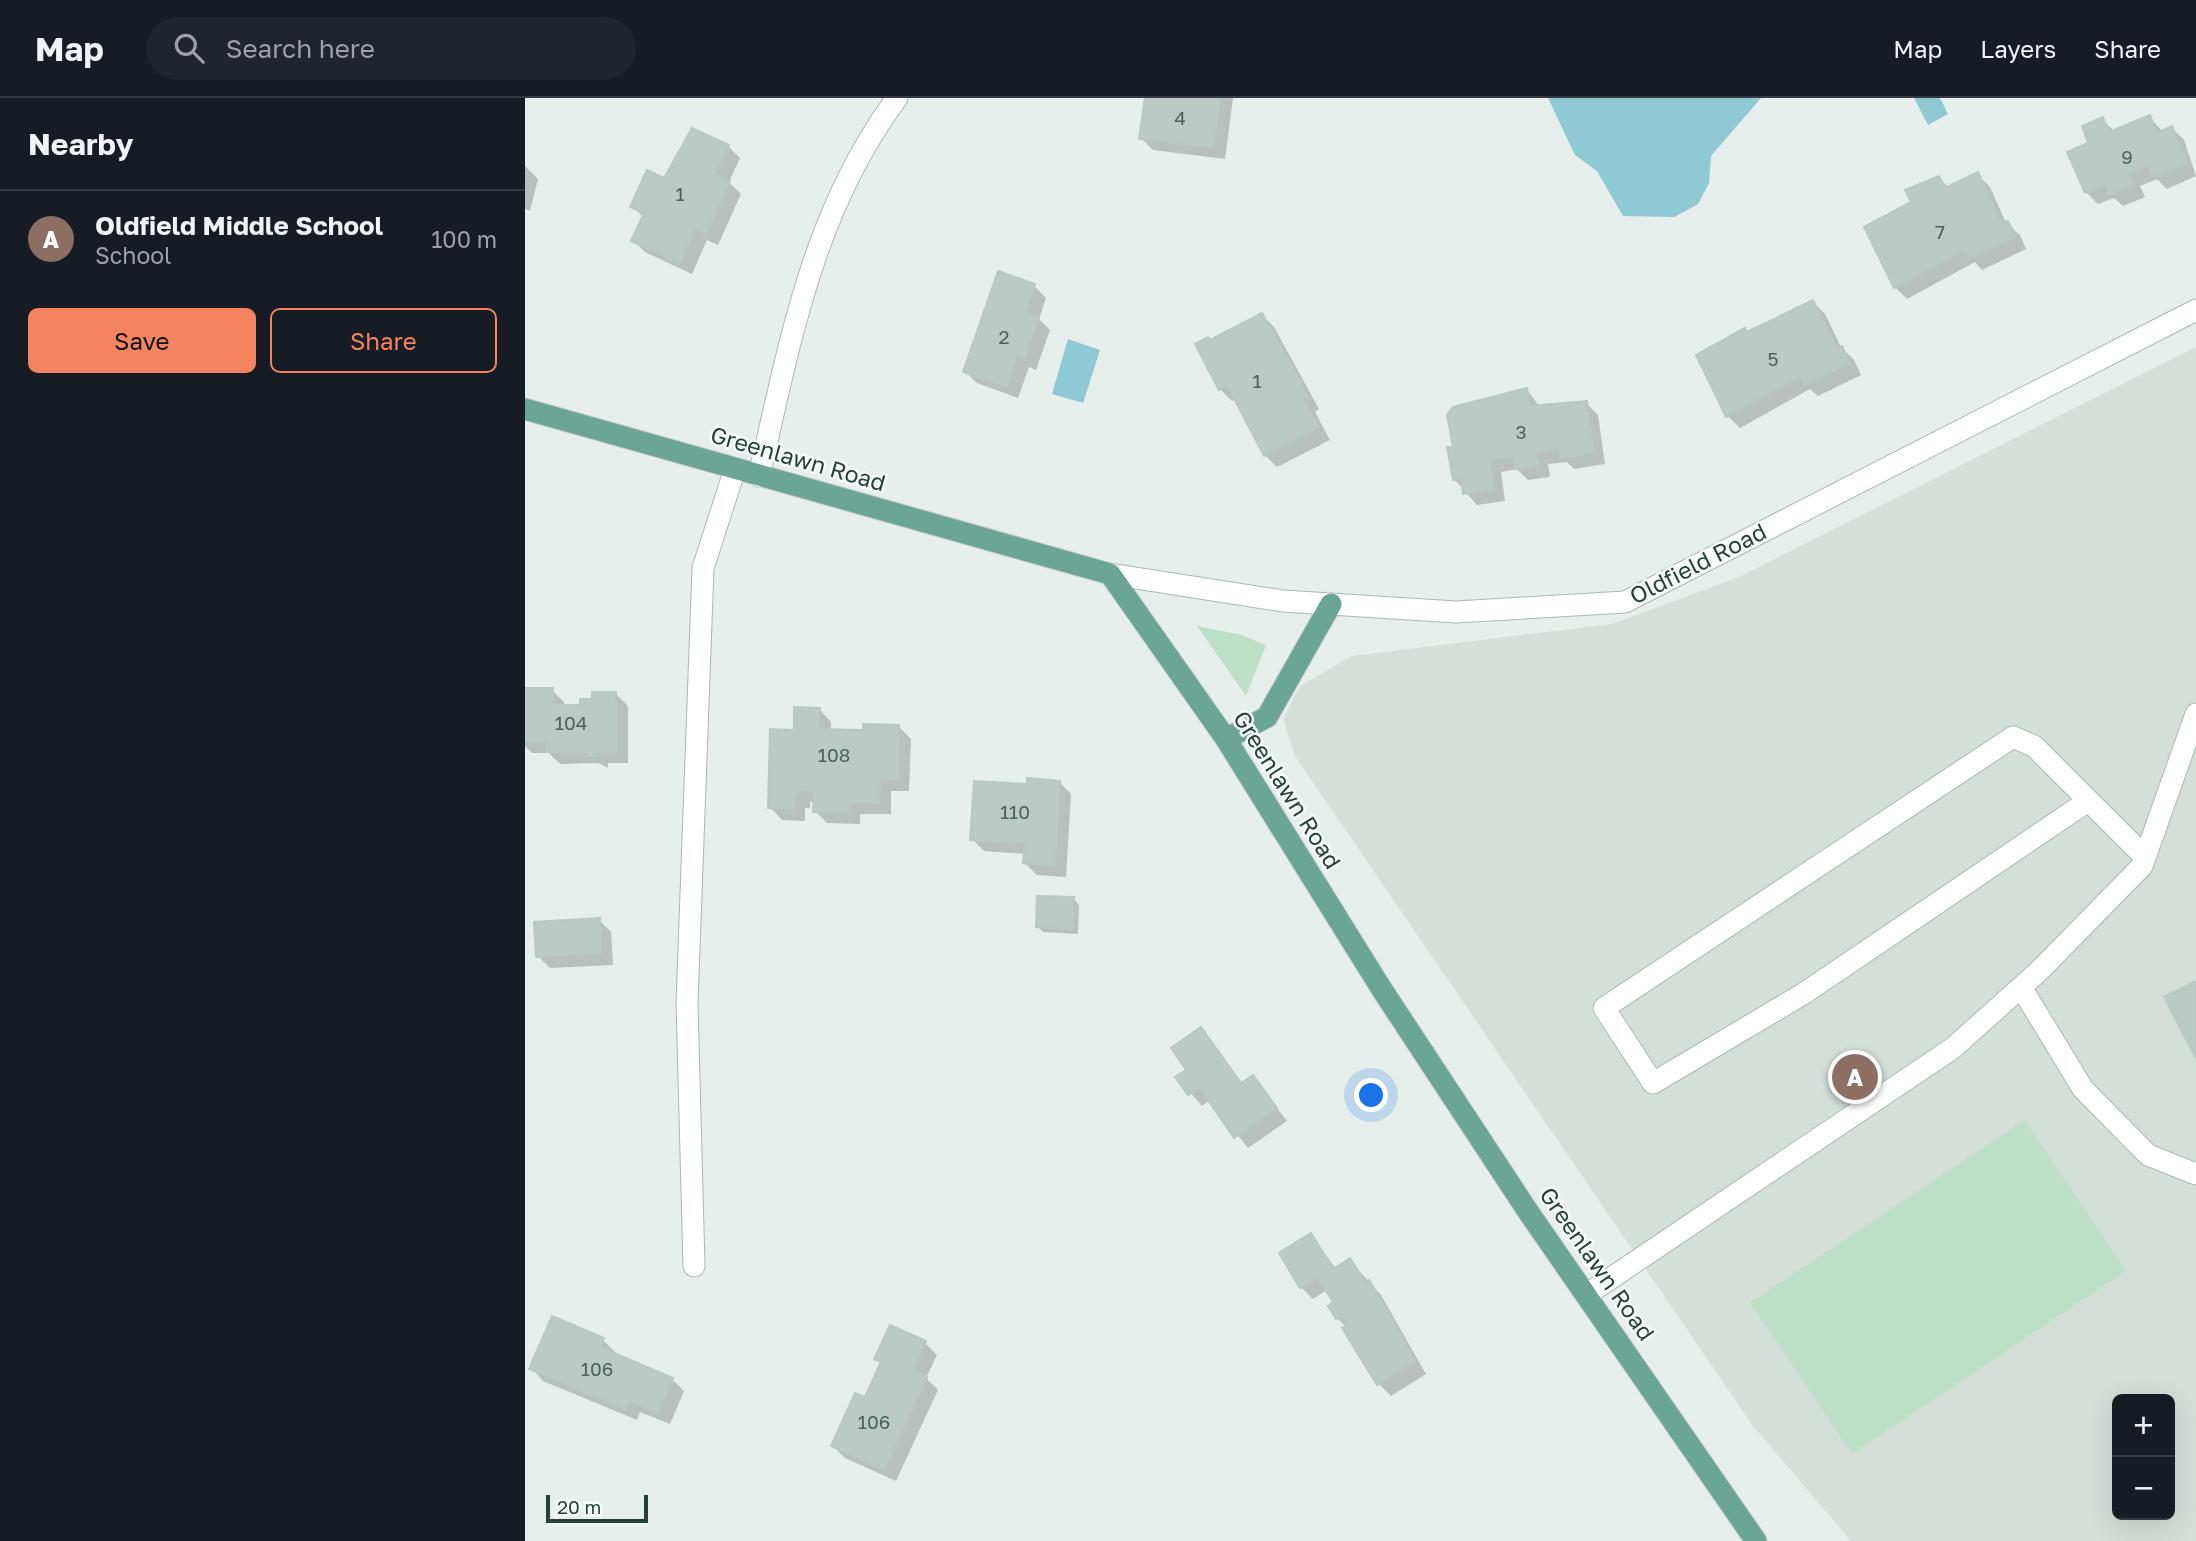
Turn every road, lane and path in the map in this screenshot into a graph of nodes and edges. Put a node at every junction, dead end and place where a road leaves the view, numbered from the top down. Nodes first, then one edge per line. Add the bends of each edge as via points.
1 (897, 98) edge
2 (2196, 310) edge
3 (525, 409) edge
4 (735, 469) junction
5 (759, 476) junction
6 (1109, 574) junction
7 (1331, 604) junction
8 (2196, 714) edge
9 (1226, 739) junction
10 (2088, 801) junction
11 (2145, 857) junction
12 (2021, 987) junction
13 (2196, 1174) edge
14 (694, 1266) dead end
15 (1586, 1295) junction
16 (1756, 1541) edge

1 - 5 street via 868,140 832,211 799,304
2 - 7 street, Oldfield Road via 1626,602 1456,612
3 - 4 main road, Greenlawn Road
4 - 5 main road, Greenlawn Road
4 - 14 street via 703,568 687,1003
5 - 6 main road, Greenlawn Road
6 - 7 street, Oldfield Road
6 - 9 main road, Greenlawn Road
7 - 9 main road via 1267,717
8 - 11 street
9 - 15 main road, Greenlawn Road via 1381,988
10 - 10 street via 2033,746 2013,737 1604,1008 1653,1083 1803,994
10 - 11 street
11 - 12 street via 2142,866
12 - 13 street via 2083,1089 2148,1155
12 - 15 street via 1953,1048
15 - 16 main road, Greenlawn Road

